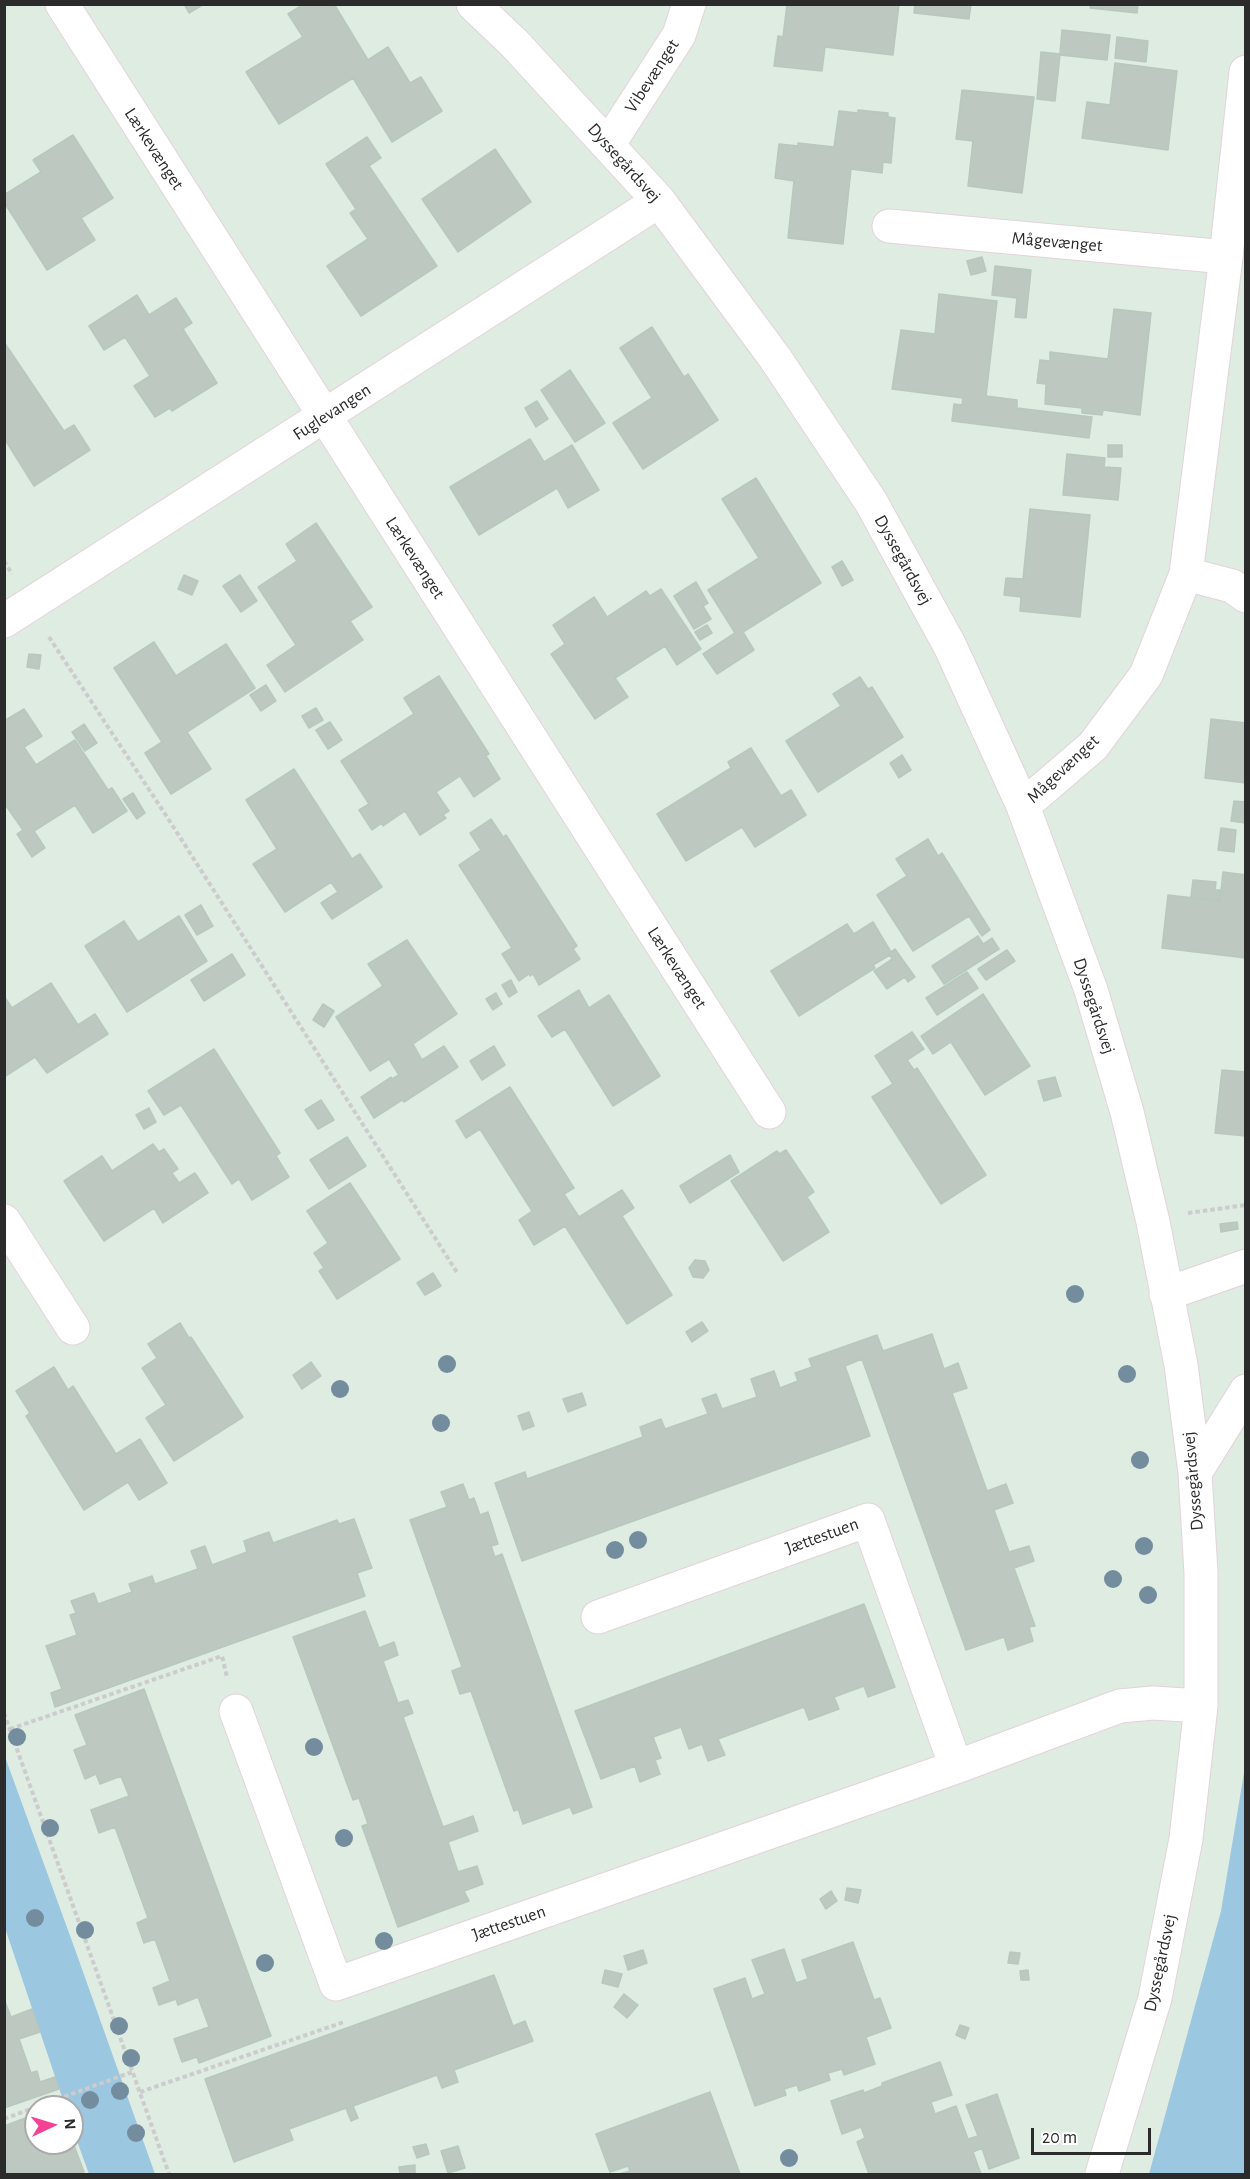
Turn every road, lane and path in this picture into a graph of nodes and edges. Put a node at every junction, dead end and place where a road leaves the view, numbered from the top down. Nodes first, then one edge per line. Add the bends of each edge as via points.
1 (62, 4) edge
2 (473, 4) edge
3 (689, 4) edge
4 (1245, 72) edge
5 (608, 145) junction
6 (659, 201) junction
7 (889, 226) dead end
8 (1226, 257) junction
9 (325, 416) junction
10 (4, 561) edge
11 (1186, 574) junction
12 (1245, 596) edge
13 (17, 613) edge
14 (1023, 806) junction
15 (769, 1112) dead end
16 (1245, 1205) edge
17 (1182, 1215) dead end
18 (4, 1221) edge
19 (1245, 1266) edge
20 (458, 1274) dead end
21 (1166, 1294) junction
22 (73, 1328) dead end
23 (1245, 1391) edge
24 (1195, 1473) junction
25 (598, 1617) dead end
26 (1201, 1706) junction
27 (236, 1711) joint
28 (4, 1713) edge
29 (10, 1729) junction
30 (956, 1767) junction
31 (336, 1984) junction
32 (132, 2072) junction
33 (140, 2092) junction
34 (69, 2095) edge
35 (24, 2112) edge
36 (4, 2119) edge
37 (169, 2175) edge
38 (1102, 2175) edge

1 - 9 street, Lærkevænget
2 - 5 street, Dyssegårdsvej
3 - 5 street, Vibevænget via 679,35
4 - 8 street, Mågevænget
5 - 6 street, Dyssegårdsvej
6 - 9 street, Fuglevangen
6 - 14 street, Dyssegårdsvej via 775,358 871,502 950,646
7 - 8 street, Mågevænget
8 - 11 street, Mågevænget
9 - 13 street, Fuglevangen
9 - 15 street, Lærkevænget
10 - 13 path
11 - 12 street via 1232,586
11 - 14 street, Mågevænget via 1146,675 1093,747
13 - 20 path via 170,820
14 - 21 street, Dyssegårdsvej via 1091,990 1128,1112
16 - 17 path
18 - 22 street
19 - 21 street
21 - 24 street, Dyssegårdsvej via 1181,1365
23 - 24 street
24 - 26 street, Dyssegårdsvej via 1201,1573
25 - 30 street, Jættestuen via 868,1520
26 - 30 street, Jættestuen via 1153,1703 1120,1707
26 - 38 street, Dyssegårdsvej via 1186,1839 1155,1998
27 - 29 path via 222,1656
27 - 31 street
28 - 29 path
29 - 32 path
30 - 31 street, Jættestuen
31 - 33 path via 350,2020
32 - 33 path
32 - 34 path
33 - 37 path
35 - 36 path

